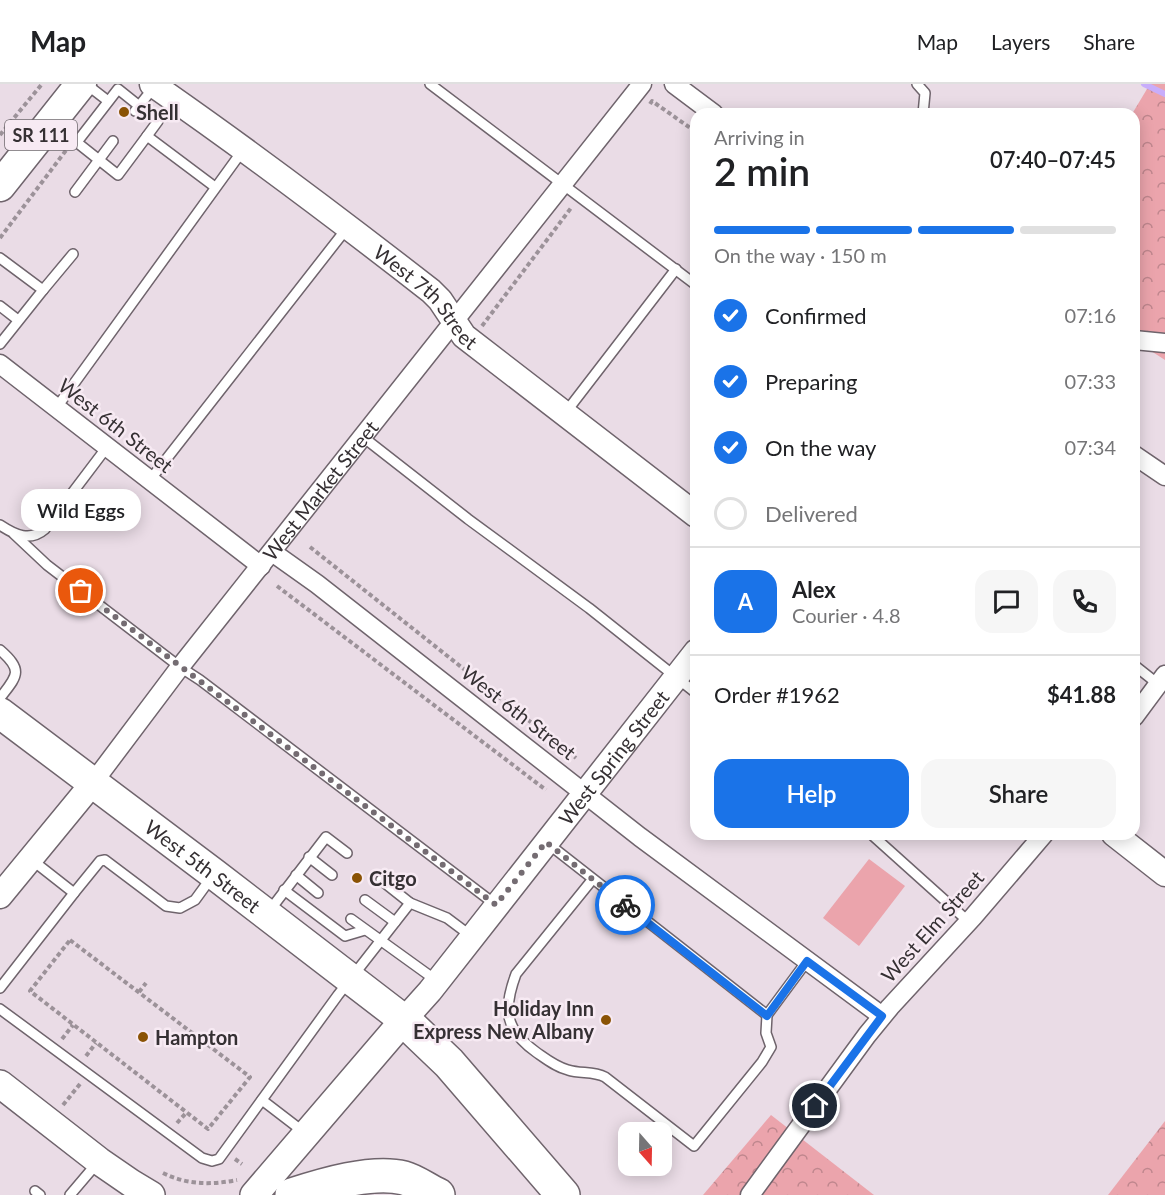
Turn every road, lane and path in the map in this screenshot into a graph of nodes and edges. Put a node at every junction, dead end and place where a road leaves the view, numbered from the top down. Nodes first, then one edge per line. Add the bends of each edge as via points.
1 (42, 84) edge
2 (81, 84) edge
3 (86, 84) edge
4 (430, 84) edge
5 (642, 84) edge
6 (674, 84) edge
7 (918, 84) edge
8 (153, 85) edge
9 (108, 101) junction
10 (137, 108) junction
11 (706, 108) edge
12 (924, 108) edge
13 (645, 111) dead end
14 (690, 128) edge
15 (0, 135) edge
16 (67, 135) junction
17 (147, 136) junction
18 (113, 141) dead end
19 (243, 150) junction
20 (99, 160) junction
21 (563, 184) junction
22 (0, 186) edge
23 (215, 187) junction
24 (75, 192) dead end
25 (580, 197) junction
26 (348, 226) junction
27 (0, 238) edge
28 (73, 254) dead end
29 (0, 258) edge
30 (676, 269) junction
31 (690, 280) edge
32 (43, 290) junction
33 (0, 306) edge
34 (18, 320) junction
35 (454, 321) junction
36 (477, 331) dead end
37 (1140, 341) edge
38 (0, 343) edge
39 (1165, 343) edge
40 (0, 364) edge
41 (57, 407) junction
42 (564, 414) junction
43 (363, 437) junction
44 (107, 447) junction
45 (1140, 458) edge
46 (1165, 476) edge
47 (150, 480) junction
48 (690, 510) edge
49 (0, 525) edge
50 (14, 534) junction
51 (310, 547) dead end
52 (266, 559) junction
53 (277, 586) dead end
54 (0, 650) edge
55 (690, 660) edge
56 (180, 667) junction
57 (1140, 668) edge
58 (676, 677) junction
59 (1162, 679) edge
60 (690, 688) edge
61 (0, 698) edge
62 (1140, 709) edge
63 (0, 713) edge
64 (576, 758) dead end
65 (92, 784) junction
66 (549, 792) dead end
67 (585, 793) junction
68 (878, 840) edge
69 (1039, 840) edge
70 (1122, 840) edge
71 (546, 842) junction
72 (347, 853) dead end
73 (309, 857) junction
74 (30, 858) junction
75 (214, 874) junction
76 (1165, 874) edge
77 (296, 875) junction
78 (332, 875) dead end
79 (381, 880) dead end
80 (592, 880) junction
81 (284, 890) junction
82 (74, 893) junction
83 (318, 893) dead end
84 (0, 896) edge
85 (365, 900) dead end
86 (410, 903) junction
87 (496, 905) junction
88 (266, 914) junction
89 (351, 919) dead end
90 (395, 922) junction
91 (969, 922) junction
92 (365, 930) junction
93 (471, 937) junction
94 (381, 941) junction
95 (807, 961) junction
96 (351, 980) junction
97 (437, 981) junction
98 (146, 984) dead end
99 (0, 988) edge
100 (139, 992) junction
101 (0, 1009) edge
102 (767, 1016) junction
103 (882, 1016) junction
104 (404, 1020) junction
105 (88, 1074) junction
106 (0, 1084) edge
107 (55, 1099) dead end
108 (262, 1100) junction
109 (63, 1105) junction
110 (72, 1112) dead end
111 (306, 1134) junction
112 (99, 1161) junction
113 (153, 1182) edge
114 (247, 1187) edge
115 (70, 1195) edge
116 (292, 1195) edge
117 (438, 1195) edge
118 (563, 1195) edge
119 (750, 1195) edge

1 - 15 path
2 - 16 main road, SR 111
3 - 9 lane
4 - 21 lane
5 - 21 street, West Market Street
6 - 11 street
7 - 12 lane via 925,93
8 - 10 lane
8 - 19 street, West 7th Street
9 - 10 lane via 118,89
9 - 16 lane
10 - 17 lane via 158,121
13 - 14 path via 652,101
16 - 20 lane
16 - 22 main road, SR 111
16 - 27 path
17 - 20 lane via 118,175
17 - 23 lane
18 - 20 lane
19 - 23 lane
19 - 26 street, West 7th Street
20 - 24 lane
21 - 25 lane
21 - 35 street, West Market Street
23 - 41 lane
25 - 30 lane
25 - 36 path
26 - 35 street, West 7th Street via 431,291
26 - 47 lane
28 - 32 lane
29 - 32 lane
30 - 31 lane
30 - 42 lane
32 - 34 lane
33 - 34 lane
34 - 38 lane
35 - 42 street, West 7th Street via 464,336
35 - 43 street, West Market Street
37 - 39 street
40 - 41 street, West 6th Street
41 - 44 street, West 6th Street
42 - 48 street, West 7th Street
43 - 52 street, West Market Street
43 - 58 lane
44 - 47 street, West 6th Street
44 - 50 lane via 45,529 32,536
45 - 46 street
47 - 52 street, West 6th Street
49 - 50 lane
50 - 56 lane via 47,565
51 - 64 path
52 - 56 street, West Market Street
52 - 67 street, West 6th Street via 317,584
53 - 66 path
54 - 61 lane via 16,669 15,680
55 - 58 street, West Spring Street
56 - 65 street, West Market Street
56 - 87 lane
57 - 59 lane
58 - 60 lane
58 - 67 street, West Spring Street
59 - 62 street
63 - 65 main road, West 5th Street
65 - 74 street, West Market Street
65 - 75 main road, West 5th Street
67 - 71 street, West Spring Street
67 - 95 street, West 6th Street
68 - 91 lane
69 - 91 street, West Elm Street
70 - 76 street
71 - 80 lane
71 - 87 street, West Spring Street
72 - 73 lane via 326,837
73 - 77 lane
73 - 78 lane
74 - 82 lane
74 - 84 street, West Market Street
75 - 82 lane via 195,900 180,908 166,906 105,860
75 - 88 main road, West 5th Street
77 - 81 lane
77 - 83 lane
79 - 86 lane
80 - 102 lane
80 - 102 lane via 516,974 508,1016 514,1033 525,1044 569,1071 605,1077 694,1146 771,1047 766,1033
81 - 88 lane
81 - 92 lane via 345,936
82 - 99 lane
85 - 90 lane
86 - 90 lane
86 - 93 lane via 447,918
87 - 93 street, West Spring Street
88 - 96 main road, West 5th Street
89 - 92 lane
90 - 94 lane
91 - 103 street, West Elm Street
92 - 94 lane
93 - 97 street, West Spring Street
94 - 96 lane
94 - 97 lane
95 - 102 lane
95 - 103 street, West 6th Street
96 - 104 main road, West 5th Street
96 - 108 lane
97 - 104 street, West Spring Street
98 - 100 path
100 - 100 path via 70,939 30,991 208,1129 250,1077
101 - 105 lane
103 - 119 street, West Elm Street
104 - 111 main road, West Spring Street
104 - 118 highway via 449,1063
105 - 108 lane via 202,1158 212,1161 219,1159
105 - 109 path
106 - 112 main road
107 - 109 path
108 - 111 lane
109 - 110 path
111 - 114 main road, West Spring Street
112 - 113 main road via 130,1184
112 - 115 lane
113 - 114 path via 171,1177
116 - 117 highway via 344,1180 389,1177 404,1178

